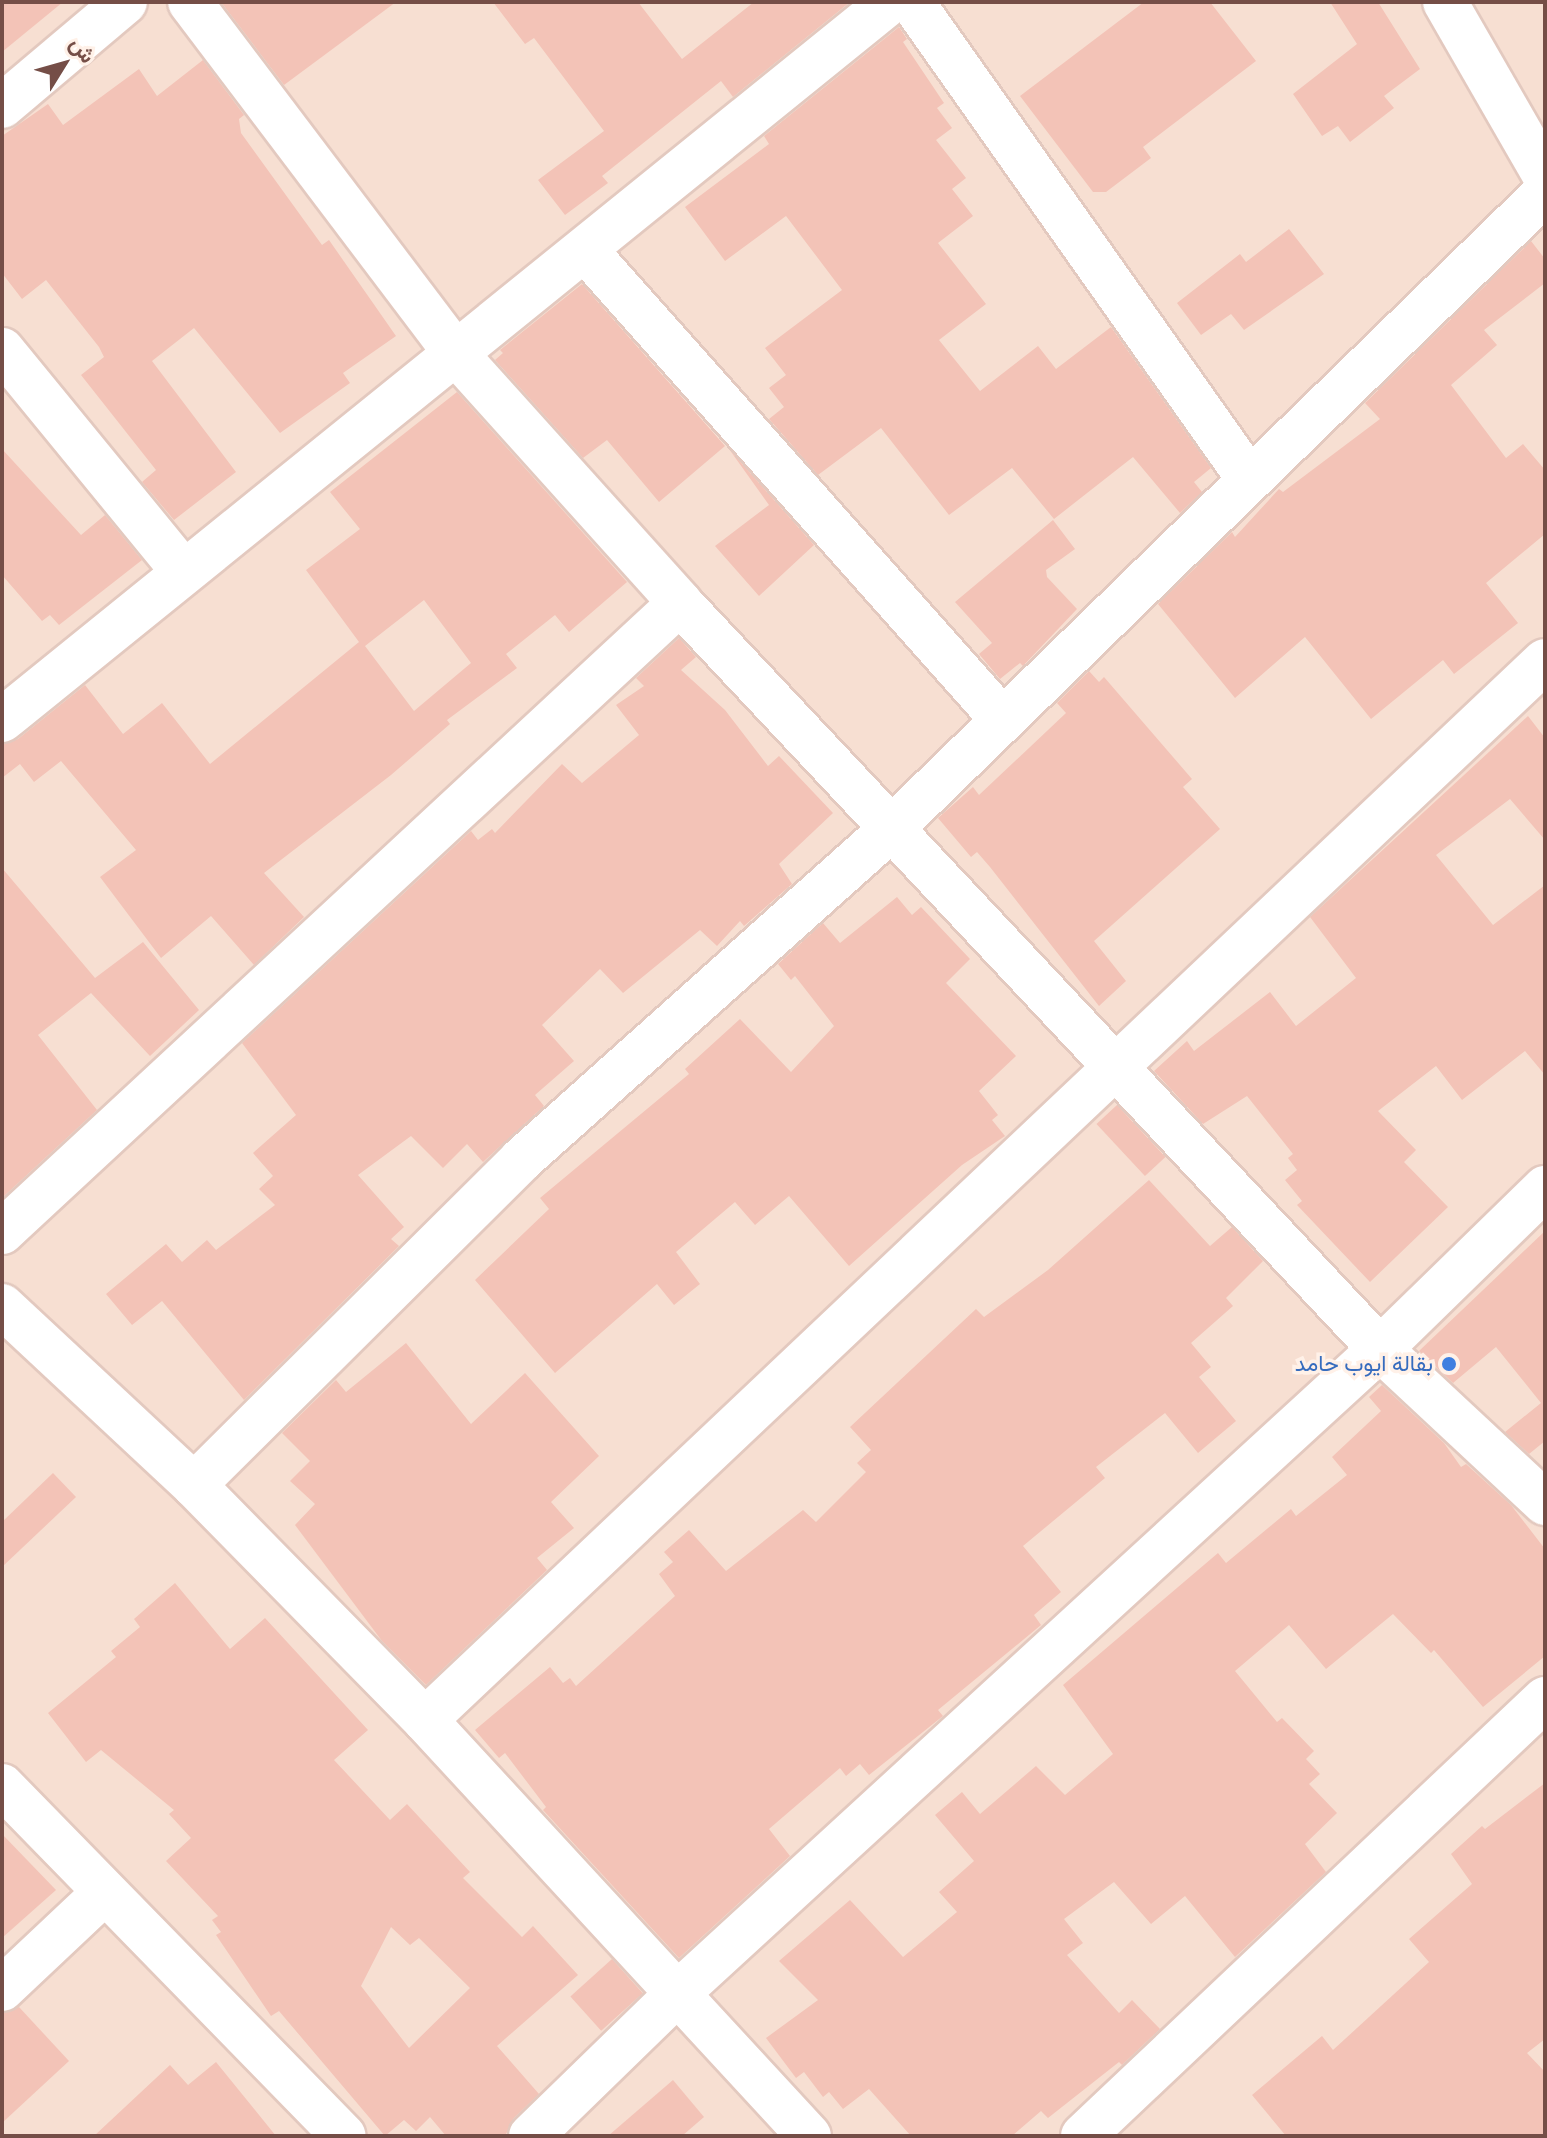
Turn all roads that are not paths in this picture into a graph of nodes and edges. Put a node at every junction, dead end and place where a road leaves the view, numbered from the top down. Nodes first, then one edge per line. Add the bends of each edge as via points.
1 (125, 2) edge
2 (190, 2) edge
3 (890, 2) edge
4 (912, 2) edge
5 (1445, 2) edge
6 (2, 106) edge
7 (1545, 176) edge
8 (1545, 193) edge
9 (586, 251) junction
10 (2, 350) edge
11 (457, 355) junction
12 (1249, 479) junction
13 (184, 572) junction
14 (680, 603) junction
15 (1545, 661) edge
16 (1002, 719) junction
17 (2, 720) edge
18 (892, 828) junction
19 (1121, 1067) junction
20 (1545, 1188) edge
21 (2, 1232) edge
22 (2, 1306) edge
23 (1380, 1349) junction
24 (194, 1485) junction
25 (1545, 1503) edge
26 (1545, 1699) edge
27 (425, 1720) junction
28 (2, 1786) edge
29 (104, 1893) junction
30 (2, 1989) edge
31 (678, 1993) junction
32 (343, 2136) edge
33 (531, 2136) edge
34 (809, 2136) edge
35 (1083, 2136) edge

1 - 6 street
2 - 11 street
3 - 9 street
4 - 12 street
5 - 7 street
8 - 12 street
9 - 11 street
9 - 16 street
10 - 13 street
11 - 13 street
11 - 14 street
12 - 16 street
13 - 17 street
14 - 18 street
14 - 21 street
15 - 19 street
16 - 18 street
18 - 19 street
18 - 24 street via 521,1160
19 - 23 street
19 - 27 street
20 - 23 street
22 - 24 street
23 - 25 street
23 - 31 street
24 - 27 street
26 - 35 street
27 - 31 street
28 - 29 street
29 - 30 street
29 - 32 street
31 - 33 street
31 - 34 street

